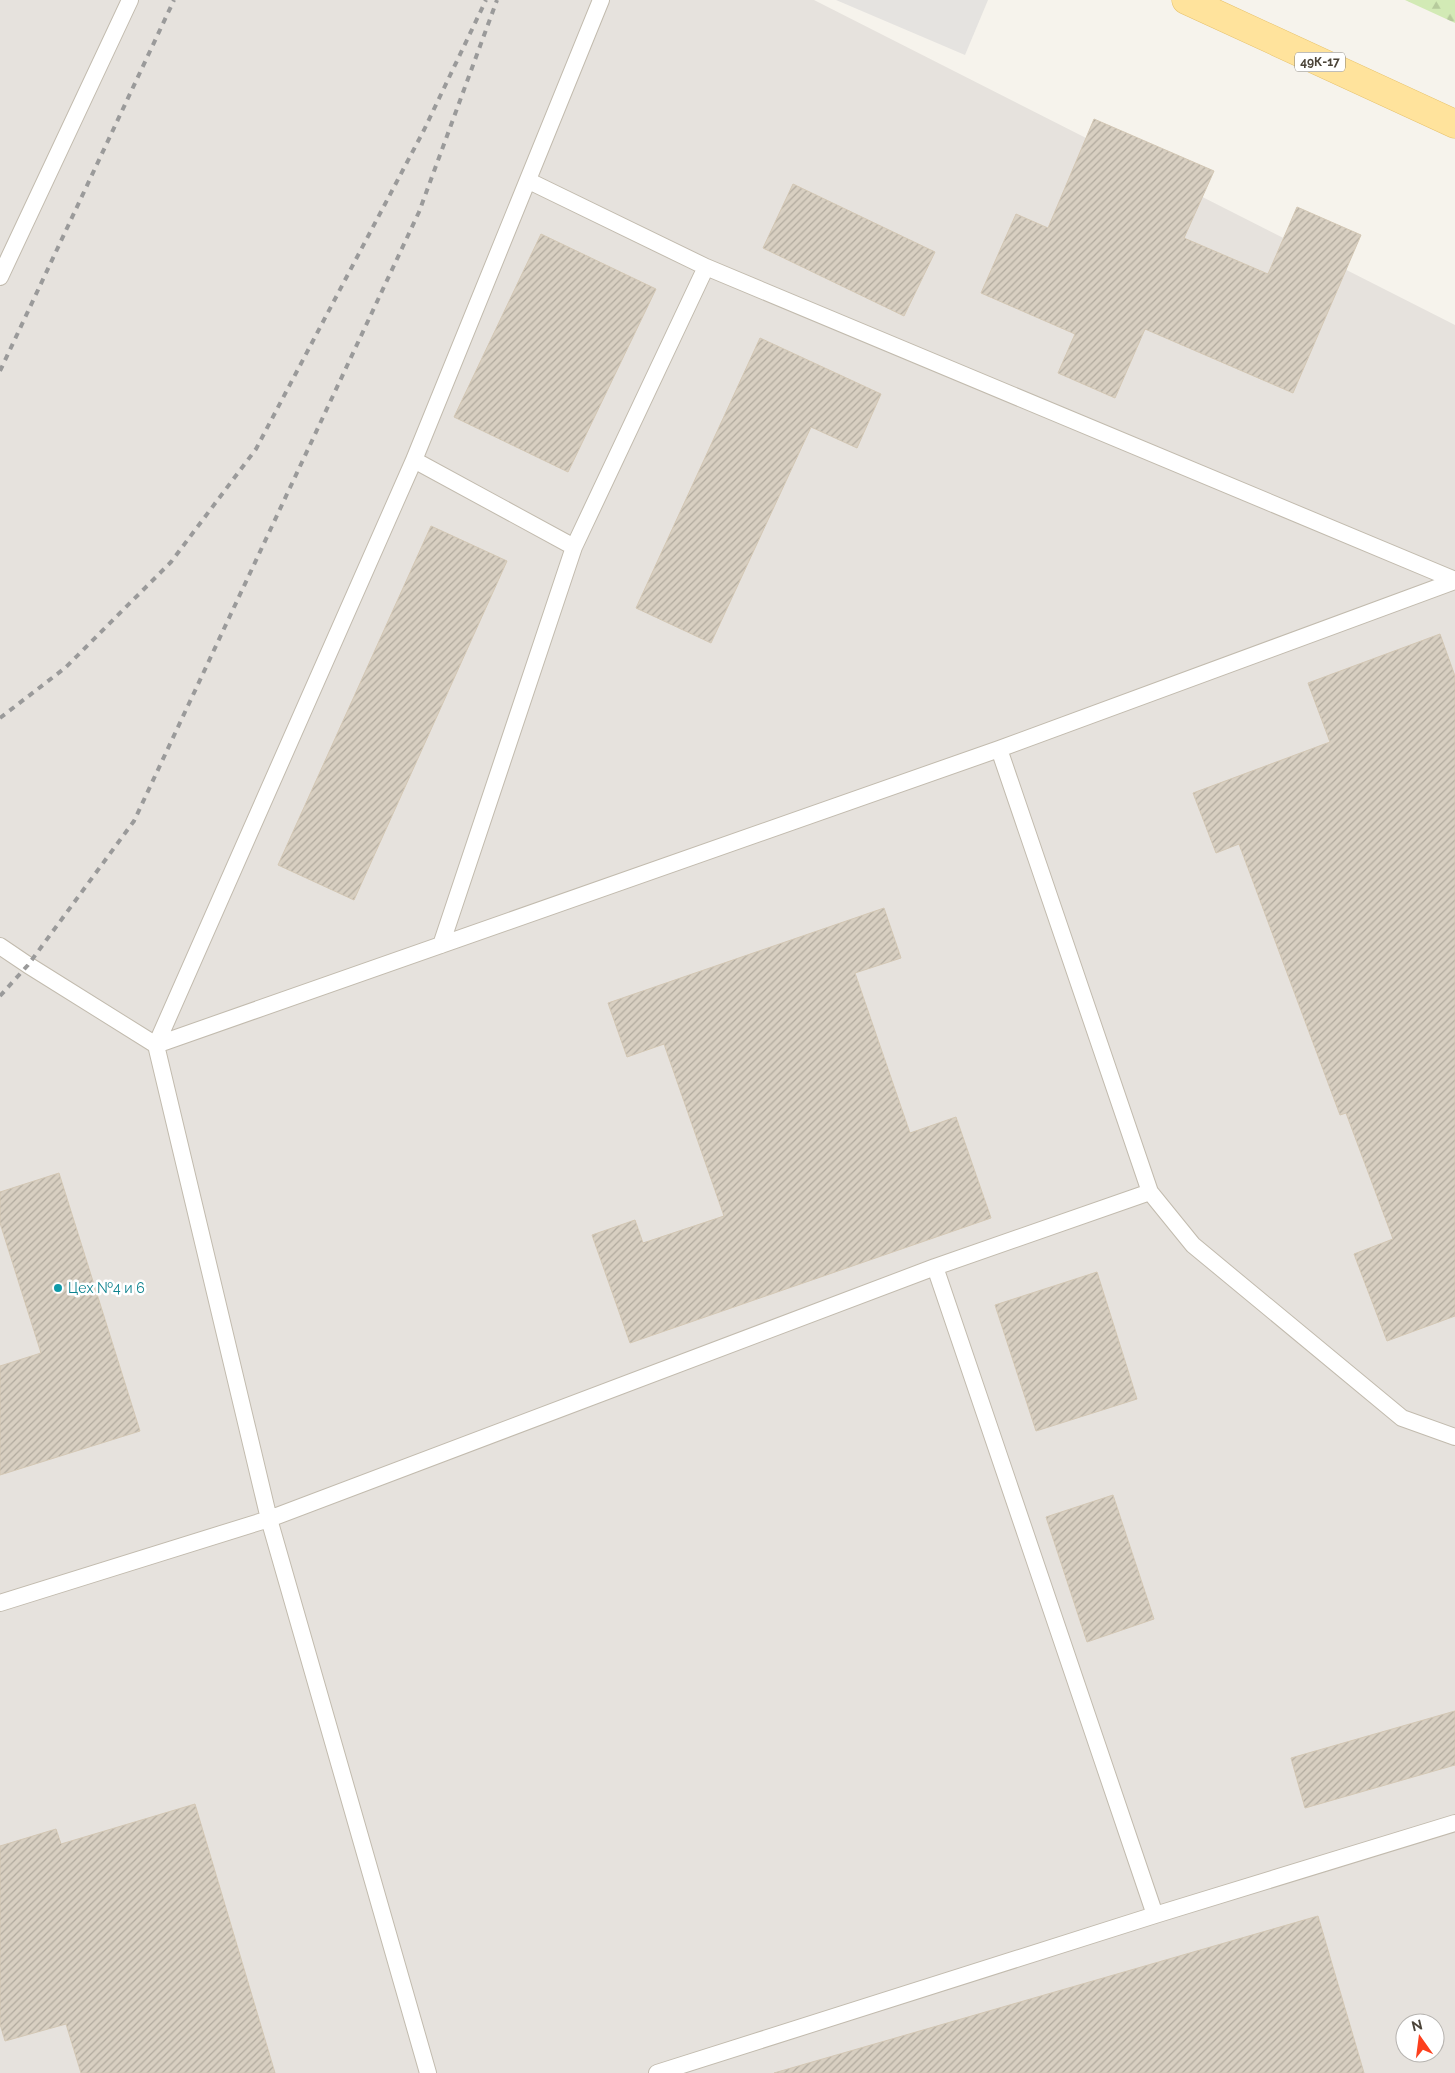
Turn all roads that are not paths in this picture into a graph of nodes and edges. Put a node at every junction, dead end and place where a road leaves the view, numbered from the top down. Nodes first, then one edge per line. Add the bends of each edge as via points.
1 (130, 0) edge
2 (601, 0) edge
3 (1186, 0) edge
4 (1455, 124) edge
5 (529, 181) junction
6 (706, 267) junction
7 (0, 277) edge
8 (414, 460) junction
9 (574, 547) junction
10 (1455, 580) edge
11 (999, 748) junction
12 (0, 946) edge
13 (441, 946) junction
14 (156, 1046) junction
15 (1150, 1192) junction
16 (935, 1267) junction
17 (1455, 1437) edge
18 (269, 1519) junction
19 (0, 1603) edge
20 (1455, 1823) edge
21 (1155, 1915) junction
22 (428, 2073) edge
23 (657, 2073) edge

1 - 7 lane
2 - 5 lane
3 - 4 main road, 49К-17
5 - 6 lane
5 - 8 lane
6 - 9 lane
6 - 10 lane
8 - 9 lane
8 - 14 lane
9 - 13 lane
10 - 11 lane
11 - 13 lane
11 - 15 lane
12 - 14 lane
13 - 14 lane
14 - 18 lane
15 - 16 lane
15 - 17 lane via 1193,1245 1402,1418
16 - 18 lane
16 - 21 lane
18 - 19 lane
18 - 22 lane
20 - 21 lane
21 - 23 lane

